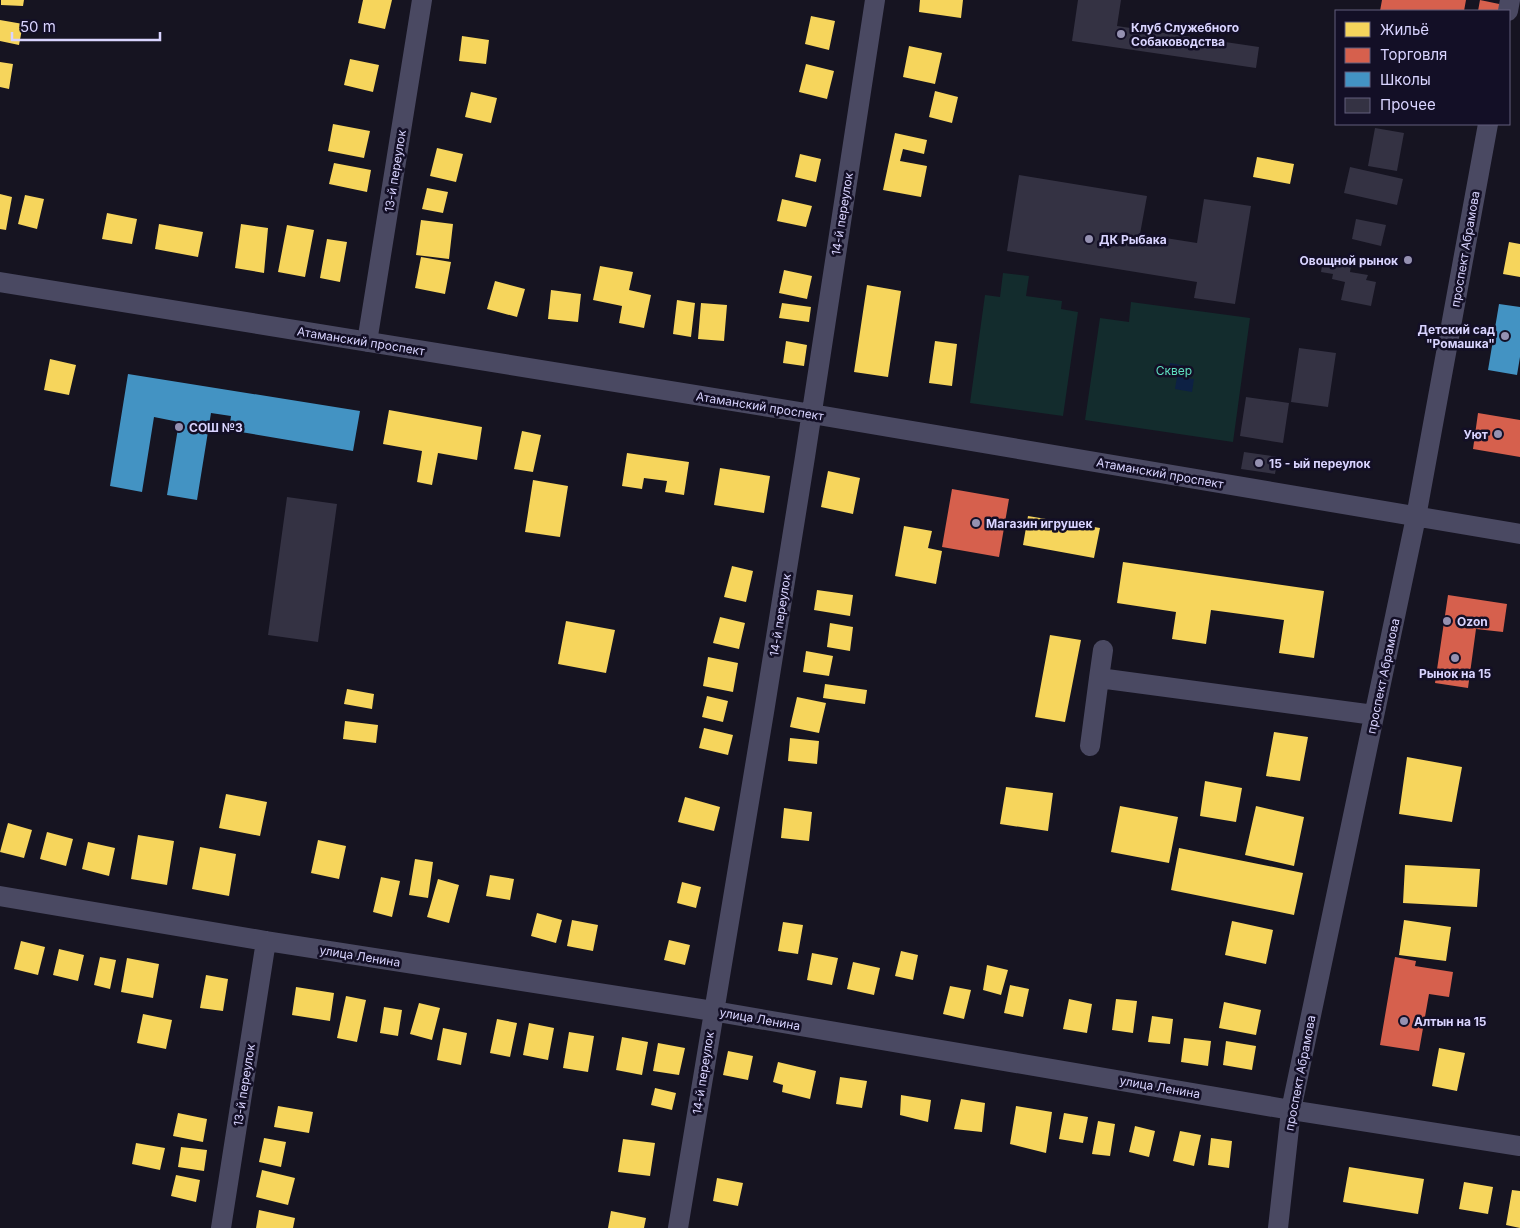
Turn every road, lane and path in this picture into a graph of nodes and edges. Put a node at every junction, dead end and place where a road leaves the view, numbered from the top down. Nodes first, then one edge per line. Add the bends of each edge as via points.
1 (422, 0) edge
2 (875, 0) edge
3 (1488, 125) edge
4 (0, 282) edge
5 (367, 342) junction
6 (812, 414) junction
7 (1416, 517) junction
8 (1520, 534) edge
9 (1103, 650) dead end
10 (1099, 678) junction
11 (1374, 715) junction
12 (1090, 746) dead end
13 (0, 896) edge
14 (266, 941) junction
15 (713, 1011) junction
16 (1291, 1110) junction
17 (1520, 1146) edge
18 (222, 1228) edge
19 (678, 1228) edge
20 (1278, 1228) edge

1 - 5 street, 13-й переулок
2 - 6 street, 14-й переулок
3 - 7 street, проспект Абрамова
4 - 5 street, Атаманский проспект
5 - 6 street, Атаманский проспект
6 - 7 street, Атаманский проспект
6 - 15 street, 14-й переулок
7 - 8 street, Атаманский проспект
7 - 11 street, проспект Абрамова
9 - 10 street
10 - 11 street
10 - 12 street
11 - 16 street, проспект Абрамова
13 - 14 street, улица Ленина
14 - 15 street, улица Ленина
14 - 18 street, 13-й переулок
15 - 16 street, улица Ленина
15 - 19 street, 14-й переулок
16 - 17 street, улица Ленина
16 - 20 street, проспект Абрамова

